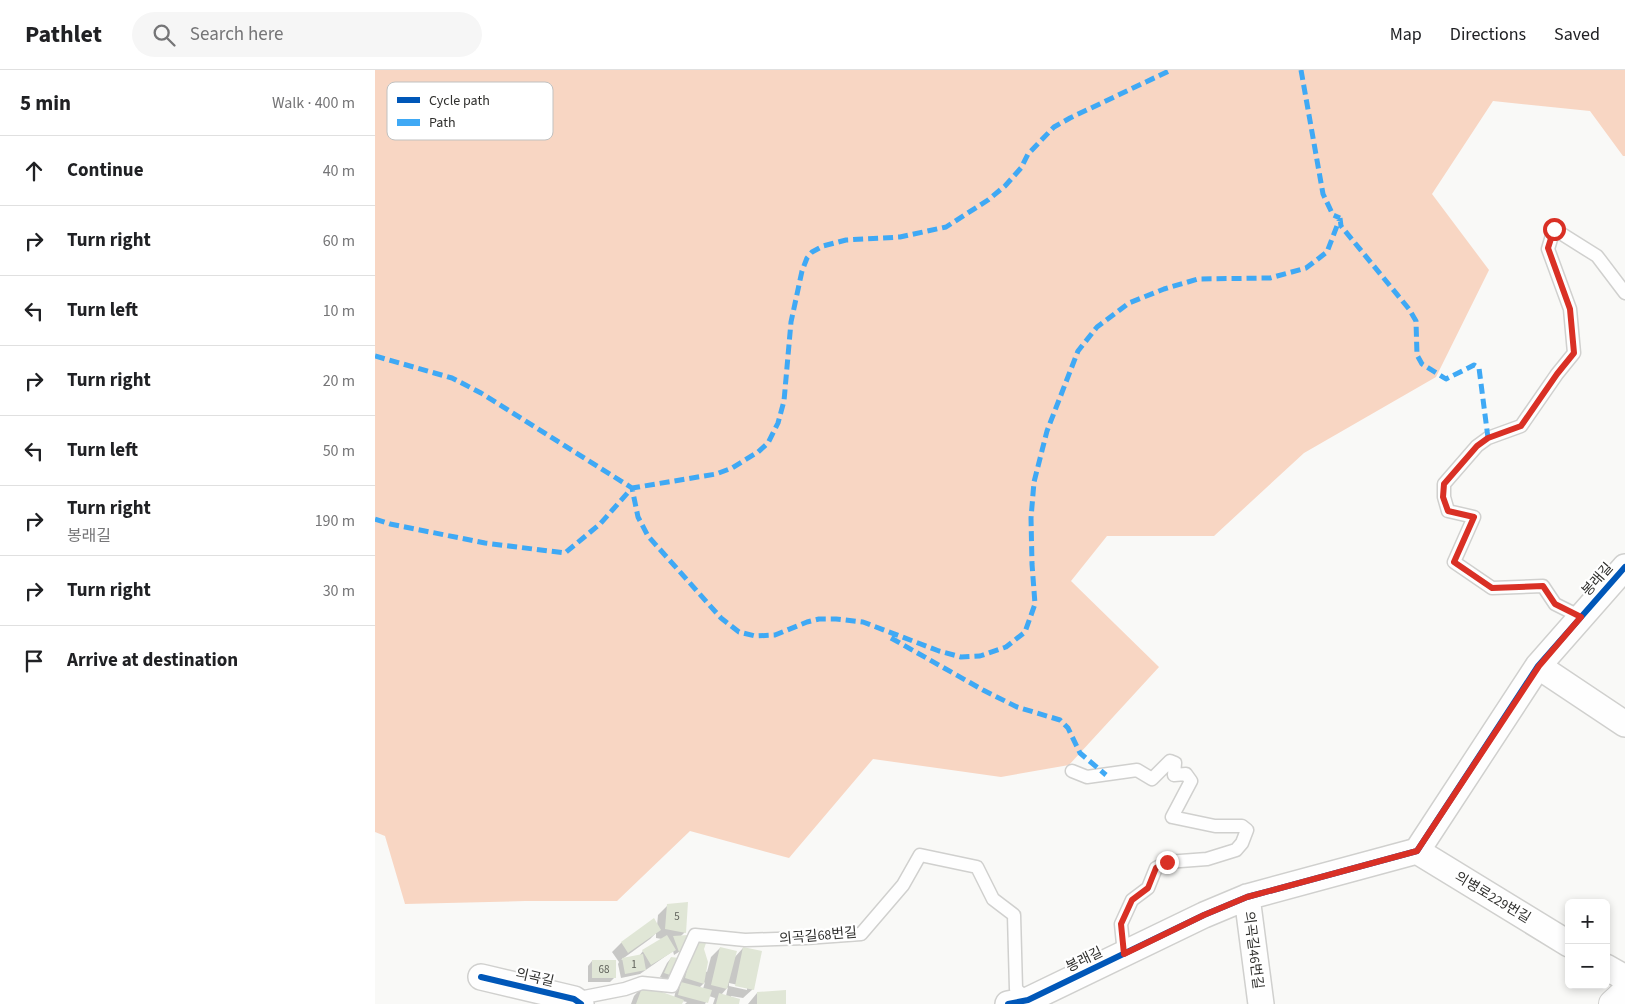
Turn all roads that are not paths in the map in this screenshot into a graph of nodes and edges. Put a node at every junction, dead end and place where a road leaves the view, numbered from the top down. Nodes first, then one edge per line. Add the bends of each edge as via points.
1 (1625, 293) edge
2 (1625, 567) edge
3 (1581, 617) junction
4 (1539, 666) junction
5 (1625, 724) edge
6 (1072, 771) dead end
7 (1417, 851) junction
8 (1247, 897) junction
9 (1565, 942) edge
10 (1124, 954) junction
11 (1610, 969) edge
12 (481, 977) dead end
13 (1625, 978) edge
14 (1625, 993) edge
15 (577, 1002) edge
16 (1021, 1003) edge
17 (1261, 1004) edge
18 (1613, 1004) edge

1 - 3 lane via 1597,256 1554,229 1548,248 1570,309 1574,353 1521,426 1488,438 1477,446 1444,484 1443,497 1448,511 1474,517 1454,562 1492,588 1543,586 1555,604
2 - 3 street, 봉래길
3 - 4 street, 봉래길
4 - 5 street
4 - 7 street, 봉래길
6 - 10 lane via 1087,777 1137,770 1152,779 1170,761 1175,763 1174,775 1185,774 1191,781 1172,817 1215,826 1243,826 1247,830 1236,850 1207,859 1167,862 1156,868 1148,888 1132,900 1121,924
7 - 8 street, 봉래길
7 - 9 street, 의병로229번길
8 - 10 street, 봉래길
8 - 17 street, 의곡길46번길
10 - 16 street, 봉래길
11 - 13 street
12 - 15 street, 의곡길
14 - 18 street
15 - 16 lane, 의곡길68번길 via 643,983 672,986 695,935 745,940 861,934 903,885 920,855 977,867 993,899 1014,916 1016,989

